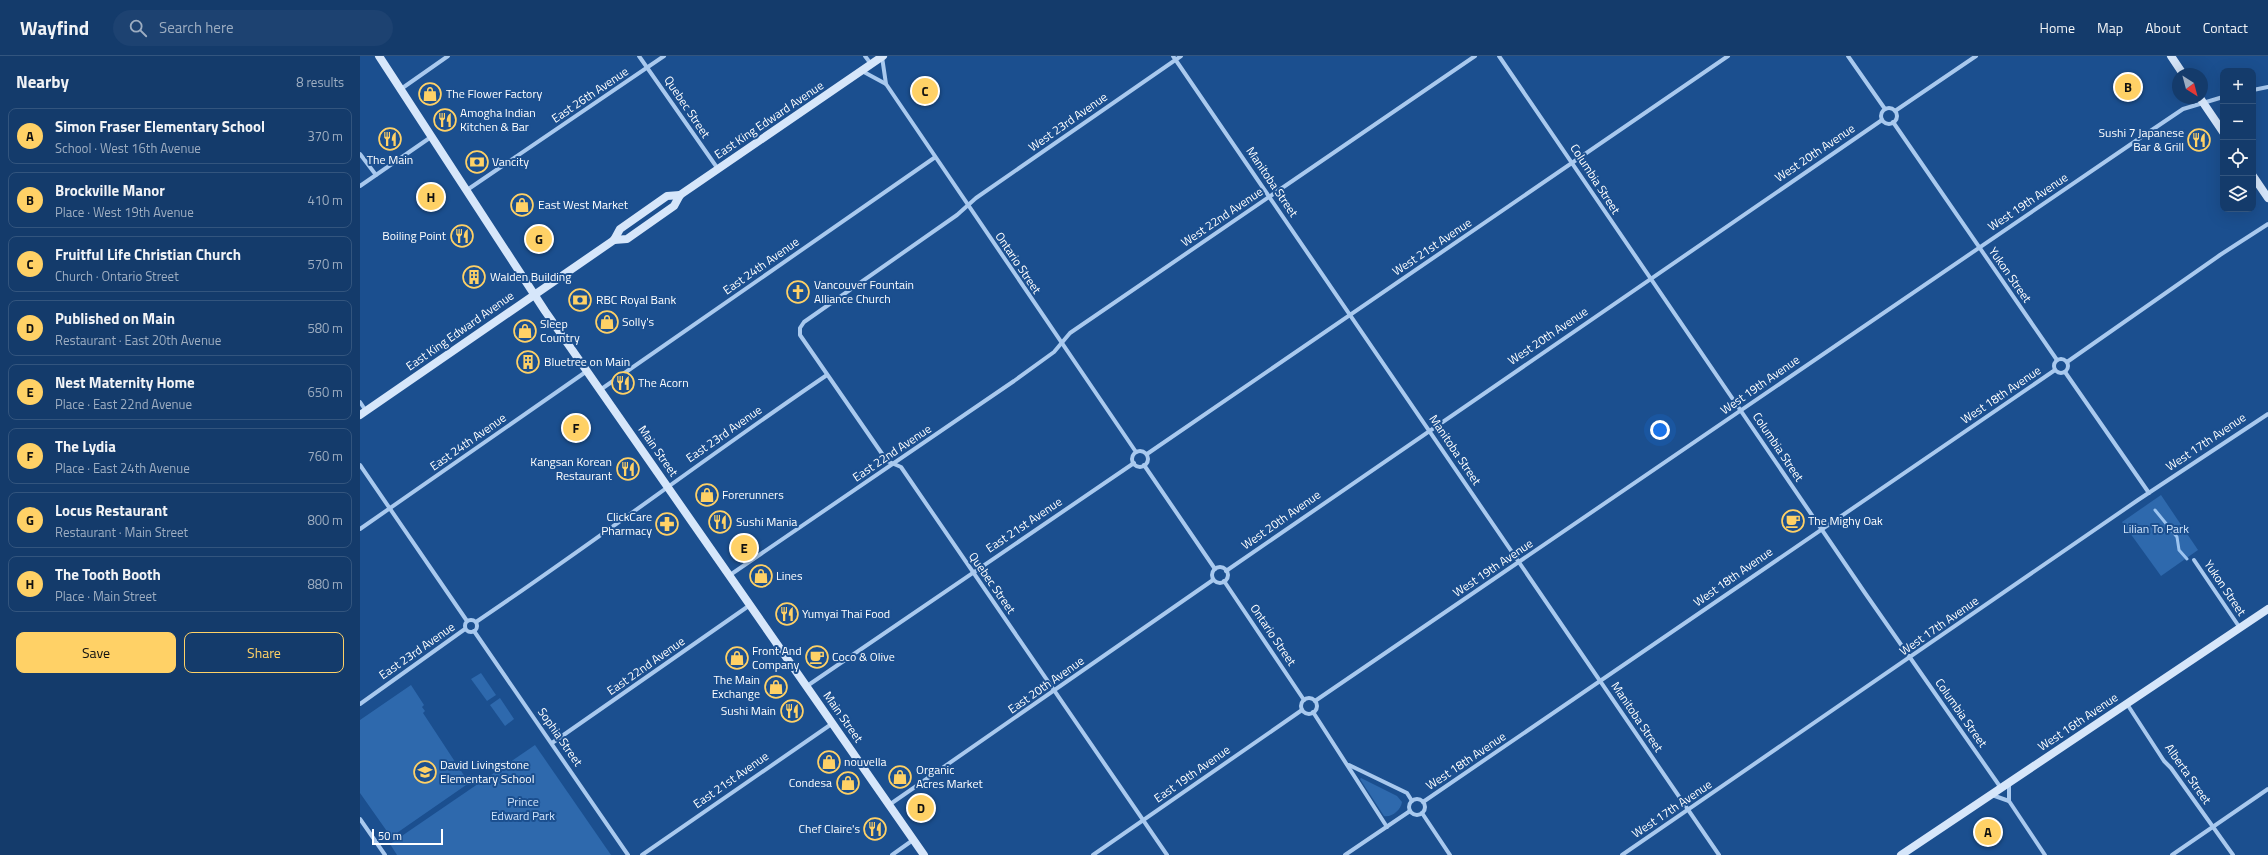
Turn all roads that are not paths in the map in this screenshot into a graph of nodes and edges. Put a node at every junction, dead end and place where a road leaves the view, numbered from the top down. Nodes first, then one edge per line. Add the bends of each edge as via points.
1 (379, 56) edge
2 (448, 56) edge
3 (640, 56) edge
4 (664, 56) edge
5 (865, 56) edge
6 (882, 56) edge
7 (1181, 56) edge
8 (1475, 56) edge
9 (1499, 56) edge
10 (1728, 56) edge
11 (1848, 56) edge
12 (1976, 56) edge
13 (2171, 56) edge
14 (1175, 58) edge
15 (871, 64) junction
16 (648, 67) junction
17 (2179, 68) edge
18 (861, 71) junction
19 (886, 84) junction
20 (2268, 87) edge
21 (401, 89) junction
22 (2256, 89) edge
23 (2220, 97) edge
24 (2208, 99) edge
25 (2193, 104) edge
26 (2204, 104) edge
27 (1885, 109) junction
28 (1895, 111) junction
29 (1882, 120) junction
30 (1894, 122) junction
31 (2220, 128) edge
32 (432, 136) junction
33 (360, 154) edge
34 (934, 158) junction
35 (1573, 163) junction
36 (718, 169) junction
37 (376, 175) junction
38 (2256, 180) edge
39 (360, 186) edge
40 (466, 190) junction
41 (680, 195) junction
42 (1270, 196) junction
43 (2268, 198) edge
44 (967, 206) junction
45 (2268, 224) edge
46 (614, 240) junction
47 (1979, 248) junction
48 (1651, 278) junction
49 (535, 295) junction
50 (1350, 314) junction
51 (1061, 343) junction
52 (2057, 360) junction
53 (2067, 362) junction
54 (2055, 370) junction
55 (587, 371) junction
56 (2065, 372) junction
57 (827, 375) junction
58 (600, 390) junction
59 (360, 402) edge
60 (1741, 410) junction
61 (363, 413) edge
62 (2268, 414) edge
63 (1429, 430) junction
64 (1136, 452) junction
65 (1146, 454) junction
66 (1134, 463) junction
67 (894, 464) junction
68 (1144, 465) junction
69 (360, 466) edge
70 (669, 486) junction
71 (2149, 493) junction
72 (390, 508) junction
73 (360, 529) edge
74 (1821, 529) junction
75 (2194, 560) dead end
76 (1519, 563) junction
77 (1215, 569) junction
78 (1226, 571) junction
79 (973, 573) junction
80 (730, 575) junction
81 (1213, 580) junction
82 (1224, 582) junction
83 (751, 605) junction
84 (2268, 609) edge
85 (467, 621) junction
86 (476, 622) junction
87 (2240, 628) junction
88 (465, 629) junction
89 (474, 631) junction
90 (1910, 658) junction
91 (1601, 681) junction
92 (807, 686) junction
93 (1055, 691) junction
94 (1304, 700) junction
95 (1315, 702) junction
96 (360, 704) edge
97 (2127, 704) junction
98 (1302, 710) junction
99 (1313, 712) junction
100 (833, 723) junction
101 (552, 743) junction
102 (1349, 765) junction
103 (2009, 783) junction
104 (2001, 788) junction
105 (2268, 789) edge
106 (1991, 794) junction
107 (1412, 801) junction
108 (1423, 802) junction
109 (2009, 802) junction
110 (889, 805) junction
111 (1410, 810) junction
112 (1688, 810) junction
113 (1422, 812) junction
114 (360, 819) edge
115 (1143, 820) junction
116 (1387, 827) junction
117 (2213, 827) junction
118 (914, 840) junction
119 (385, 855) edge
120 (628, 855) edge
121 (642, 855) edge
122 (892, 855) edge
123 (924, 855) edge
124 (1093, 855) edge
125 (1167, 855) edge
126 (1345, 855) edge
127 (1450, 855) edge
128 (1622, 855) edge
129 (1719, 855) edge
130 (1901, 855) edge
131 (2045, 855) edge
132 (2172, 855) edge
133 (2233, 855) edge

1 - 21 main road, Main Street
2 - 21 street
3 - 16 street, Quebec Street
4 - 16 street, East 26th Avenue
5 - 15 street
6 - 15 main road, East King Edward Avenue
6 - 19 street, Ontario Street
7 - 14 street, West 23rd Avenue
8 - 42 street, West 22nd Avenue
9 - 35 street, Columbia Street
10 - 35 street, West 21st Avenue
11 - 27 street
12 - 28 street
13 - 17 main road
14 - 42 street, Manitoba Street
14 - 44 street, West 23rd Avenue
15 - 18 main road, East King Edward Avenue
16 - 36 street, Quebec Street
16 - 40 street, East 26th Avenue
18 - 19 street, Ontario Street
18 - 36 main road, East King Edward Avenue
19 - 34 street, Ontario Street
20 - 22 street
21 - 32 main road, Main Street
23 - 24 street, West 19th Avenue
25 - 47 street, West 19th Avenue
26 - 31 main road
27 - 28 street via 1892,108
27 - 29 street
28 - 30 street via 1897,116
29 - 30 street via 1886,123
29 - 48 street, West 20th Avenue
30 - 47 street, Yukon Street
32 - 37 street
32 - 40 main road, Main Street
33 - 37 street
34 - 44 street, Ontario Street
34 - 58 street, East 24th Avenue
35 - 48 street, Columbia Street
35 - 50 street, West 21st Avenue
36 - 41 main road, East King Edward Avenue
37 - 39 street
38 - 43 main road
40 - 49 main road, Main Street
41 - 46 main road, East King Edward Avenue via 667,196 620,229
41 - 46 main road, East King Edward Avenue via 674,206 627,239
42 - 50 street, Manitoba Street
42 - 51 street, West 22nd Avenue via 1070,333
44 - 51 street, Ontario Street
44 - 57 street, Quebec Street via 804,322 800,334
45 - 53 street
46 - 49 main road, East King Edward Avenue
47 - 52 street, Yukon Street
47 - 60 street, West 19th Avenue
48 - 60 street, Columbia Street
48 - 63 street, West 20th Avenue
49 - 55 main road, Main Street
49 - 61 main road, East King Edward Avenue
50 - 63 street, Manitoba Street
50 - 65 street, West 21st Avenue
51 - 64 street, Ontario Street
51 - 67 street, East 22nd Avenue via 1054,352 1014,381
52 - 53 street
52 - 54 street via 2054,364
53 - 56 street
54 - 56 street
54 - 74 street, West 18th Avenue
55 - 58 main road, Main Street
55 - 72 street, East 24th Avenue
56 - 71 street
57 - 67 street, Quebec Street via 887,460
57 - 70 street, East 23rd Avenue
58 - 70 main road, Main Street
59 - 61 street
60 - 74 street, Columbia Street
60 - 76 street, West 19th Avenue
62 - 71 street, West 17th Avenue
63 - 76 street, Manitoba Street
63 - 78 street, West 20th Avenue
64 - 65 street
64 - 66 street via 1133,457
65 - 68 street via 1148,460
66 - 68 street
66 - 79 street, East 21st Avenue
67 - 79 street, Quebec Street via 901,467
67 - 80 street, East 22nd Avenue
68 - 77 street
69 - 72 street
70 - 80 main road, Main Street
70 - 86 street, East 23rd Avenue
71 - 90 street, West 17th Avenue
72 - 73 street, East 24th Avenue
72 - 85 street
74 - 90 street, Columbia Street
74 - 91 street, West 18th Avenue
75 - 87 street, Yukon Street
76 - 91 street, Manitoba Street
76 - 95 street, West 19th Avenue
77 - 78 street via 1221,568
77 - 81 street via 1212,574
78 - 82 street
79 - 92 street, East 21st Avenue
79 - 93 street, Quebec Street
80 - 83 main road, Main Street
81 - 82 street via 1218,583
81 - 93 street, East 20th Avenue
82 - 94 street, Ontario Street
83 - 92 main road, Main Street
83 - 101 street, East 22nd Avenue
84 - 87 main road, West 16th Avenue
85 - 86 street via 471,619
85 - 88 street
86 - 89 street
87 - 97 main road, West 16th Avenue
88 - 89 street
88 - 96 street, East 23rd Avenue
89 - 101 street, Sophia Street
90 - 104 street, Columbia Street
90 - 112 street, West 17th Avenue
91 - 108 street, West 18th Avenue
91 - 112 street, Manitoba Street
92 - 100 main road, Main Street
93 - 110 street, East 20th Avenue
93 - 115 street, Quebec Street
94 - 95 street via 1310,698
94 - 98 street
95 - 99 street
97 - 103 main road, West 16th Avenue
97 - 117 street, Alberta Street via 2164,761
98 - 99 street via 1307,714
98 - 115 street, East 19th Avenue
99 - 102 street
100 - 110 main road, Main Street
100 - 121 street, East 21st Avenue
101 - 120 street, Sophia Street
102 - 107 street via 1407,793
102 - 116 street
103 - 104 main road, West 16th Avenue
103 - 109 street
104 - 106 main road, West 16th Avenue
105 - 117 street
106 - 109 street
106 - 130 main road, West 16th Avenue
107 - 108 street via 1419,799
107 - 111 street
108 - 113 street
109 - 131 street
110 - 118 main road, Main Street
111 - 113 street via 1414,814
111 - 116 street
112 - 128 street, West 17th Avenue
112 - 129 street, Manitoba Street
113 - 127 street
114 - 119 street
115 - 124 street, East 19th Avenue
115 - 125 street, Quebec Street
116 - 126 street
117 - 132 street
117 - 133 street, Alberta Street
118 - 122 street
118 - 123 main road, Main Street

